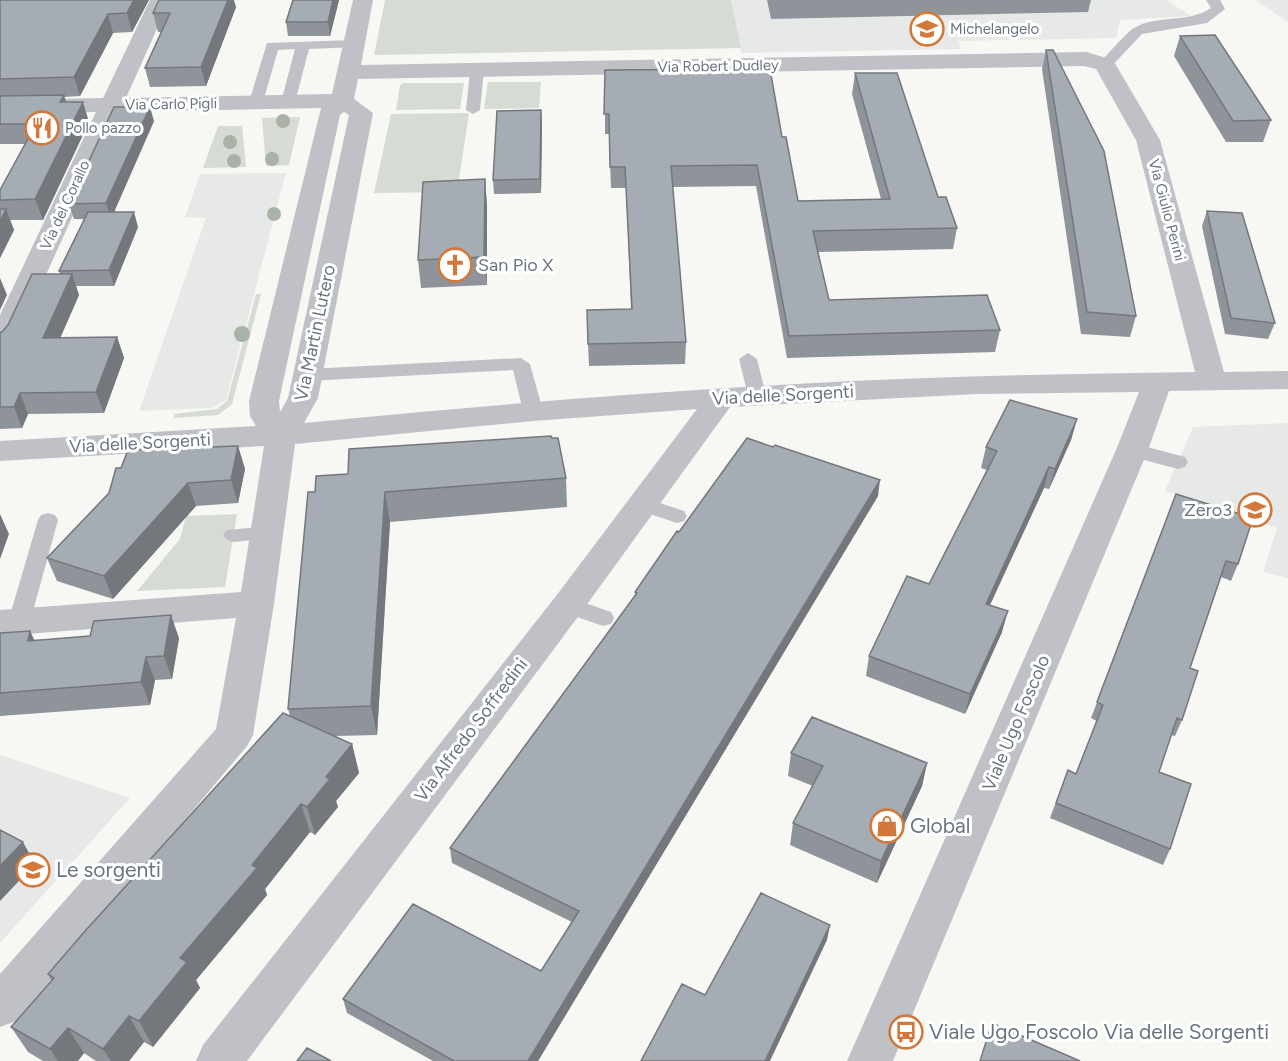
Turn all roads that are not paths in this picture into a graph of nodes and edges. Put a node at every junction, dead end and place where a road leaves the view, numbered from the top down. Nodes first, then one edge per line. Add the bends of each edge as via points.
1 (160, 0) edge
2 (363, 0) edge
3 (1213, 0) edge
4 (354, 44) junction
5 (303, 45) junction
6 (1096, 62) junction
7 (477, 70) junction
8 (349, 72) junction
9 (342, 101) junction
10 (256, 102) junction
11 (288, 102) junction
12 (112, 105) junction
13 (0, 107) edge
14 (473, 111) dead end
15 (0, 345) edge
16 (748, 359) dead end
17 (308, 375) junction
18 (1288, 379) edge
19 (1212, 381) junction
20 (1157, 383) junction
21 (739, 397) junction
22 (533, 411) junction
23 (281, 435) junction
24 (1132, 450) junction
25 (0, 451) edge
26 (1178, 462) dead end
27 (642, 504) junction
28 (677, 516) dead end
29 (48, 520) dead end
30 (257, 604) junction
31 (568, 604) junction
32 (603, 618) dead end
33 (10, 623) edge
34 (0, 1006) edge
35 (219, 1061) edge
36 (870, 1061) edge

1 - 12 street, Via del Corallo
2 - 4 street, Via Martin Lutero
3 - 6 lane via 1218,9 1202,20 1137,31 1133,38
4 - 5 lane
4 - 8 street, Via Martin Lutero
5 - 10 lane via 272,46
5 - 11 lane
6 - 7 street, Via Robert Dudley
6 - 19 street, Via Giulio Perini via 1148,140
7 - 8 street, Via Robert Dudley
7 - 14 lane
8 - 9 street, Via Martin Lutero
9 - 11 street, Via Carlo Pigli
9 - 17 street, Via Martin Lutero via 361,113
9 - 23 street, Via Martin Lutero via 329,113 264,400 265,417
10 - 11 street, Via Carlo Pigli
10 - 12 street, Via Carlo Pigli
12 - 13 street, Via Carlo Pigli
12 - 15 street, Via del Corallo
16 - 21 lane
17 - 22 lane via 521,363
17 - 23 street, Via Martin Lutero via 300,407
18 - 19 street, Via delle Sorgenti
19 - 20 street, Via delle Sorgenti
20 - 21 street, Via delle Sorgenti via 976,385
20 - 24 street, Viale Ugo Foscolo
21 - 22 street, Via delle Sorgenti
21 - 27 street, Via Alfredo Soffredini
22 - 23 street, Via delle Sorgenti
23 - 25 street, Via delle Sorgenti
23 - 30 street via 251,534
24 - 26 lane
24 - 36 street, Viale Ugo Foscolo
27 - 28 lane
27 - 31 street, Via Alfredo Soffredini
29 - 33 lane
30 - 33 street
30 - 34 street via 234,735
31 - 32 lane
31 - 35 street, Via Alfredo Soffredini

